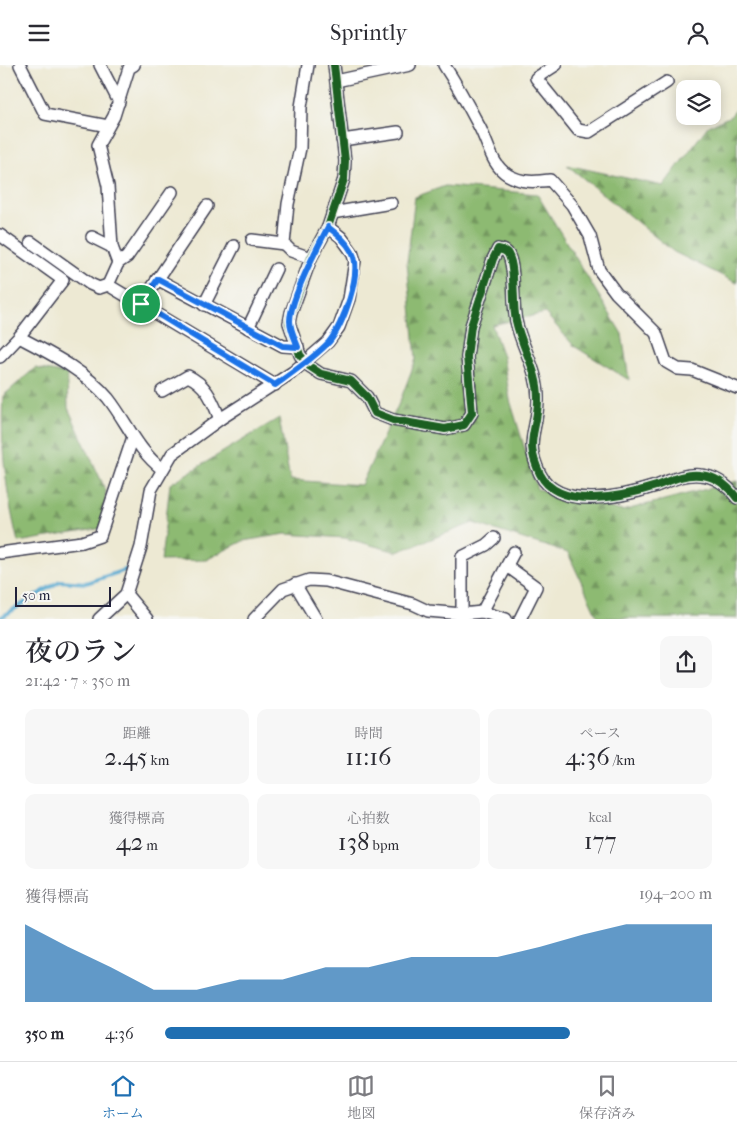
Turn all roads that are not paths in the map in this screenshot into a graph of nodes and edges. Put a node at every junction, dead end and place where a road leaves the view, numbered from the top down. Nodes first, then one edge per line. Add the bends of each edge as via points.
1 (20, 65) edge
2 (100, 65) edge
3 (134, 65) edge
4 (308, 65) edge
5 (334, 65) edge
6 (410, 65) edge
7 (444, 65) edge
8 (556, 65) edge
9 (336, 81) junction
10 (667, 82) dead end
11 (119, 102) junction
12 (108, 126) junction
13 (398, 132) dead end
14 (342, 140) junction
15 (172, 192) dead end
16 (391, 203) dead end
17 (207, 206) dead end
18 (332, 213) junction
19 (328, 227) junction
20 (92, 237) dead end
21 (2, 240) edge
22 (252, 240) dead end
23 (30, 242) dead end
24 (284, 245) junction
25 (112, 247) junction
26 (234, 247) dead end
27 (312, 258) junction
28 (118, 263) junction
29 (276, 269) dead end
30 (158, 279) junction
31 (108, 285) junction
32 (141, 304) junction
33 (204, 305) junction
34 (248, 328) junction
35 (19, 337) junction
36 (299, 351) junction
37 (0, 357) edge
38 (275, 385) junction
39 (737, 388) edge
40 (162, 391) dead end
41 (220, 419) junction
42 (133, 437) junction
43 (162, 469) junction
44 (737, 498) edge
45 (494, 538) dead end
46 (514, 552) dead end
47 (0, 553) edge
48 (506, 566) junction
49 (295, 585) junction
50 (126, 595) junction
51 (482, 612) junction
52 (462, 613) junction
53 (99, 619) edge
54 (147, 619) edge
55 (254, 619) edge
56 (316, 619) edge
57 (506, 619) edge
58 (520, 619) edge

1 - 12 street via 45,115
2 - 11 street
3 - 11 street via 129,69
4 - 24 street via 301,107 300,148 288,204
5 - 9 street
6 - 9 street
7 - 39 street via 464,96 494,160 507,175 521,181 550,179 572,205 590,236 599,269 616,293 656,333 666,362
8 - 10 street via 536,78 578,130 589,132
9 - 14 street
11 - 12 street
12 - 25 street via 98,145 108,186
13 - 14 street
14 - 18 street via 346,161 344,179
15 - 28 street via 127,257
16 - 18 street
17 - 30 street
18 - 19 street
19 - 27 street
19 - 38 street via 341,237 355,261 349,299 339,327 328,342
20 - 25 street
21 - 35 street via 63,280
22 - 24 street
23 - 31 street via 90,284 99,288
24 - 27 street
25 - 28 street
26 - 33 street
27 - 36 street via 289,323
28 - 31 street
29 - 34 street
30 - 32 street
30 - 33 street
31 - 32 street
32 - 38 street
33 - 34 street
34 - 36 street
35 - 37 street
35 - 42 street via 71,364 108,398
36 - 44 street, bridge via 309,367 321,374 351,381 367,397 376,413 393,420 445,429 464,425 472,413 467,357 471,326 493,259 498,249 505,251 509,255 516,321 536,374 538,401 530,444 542,477 560,493 580,498 615,496 683,476 699,475 714,479
38 - 41 street
40 - 41 street via 188,376 200,382 209,393
41 - 43 street via 172,454
42 - 43 street via 148,458
42 - 47 street via 100,536 82,542
43 - 50 street via 151,489 141,547
45 - 52 street via 462,557
46 - 48 street
48 - 51 street
48 - 58 street via 536,587
49 - 52 street via 309,580 326,581 428,611
49 - 55 street via 283,589
49 - 56 street
50 - 53 street
50 - 54 street
51 - 52 street
51 - 57 street

